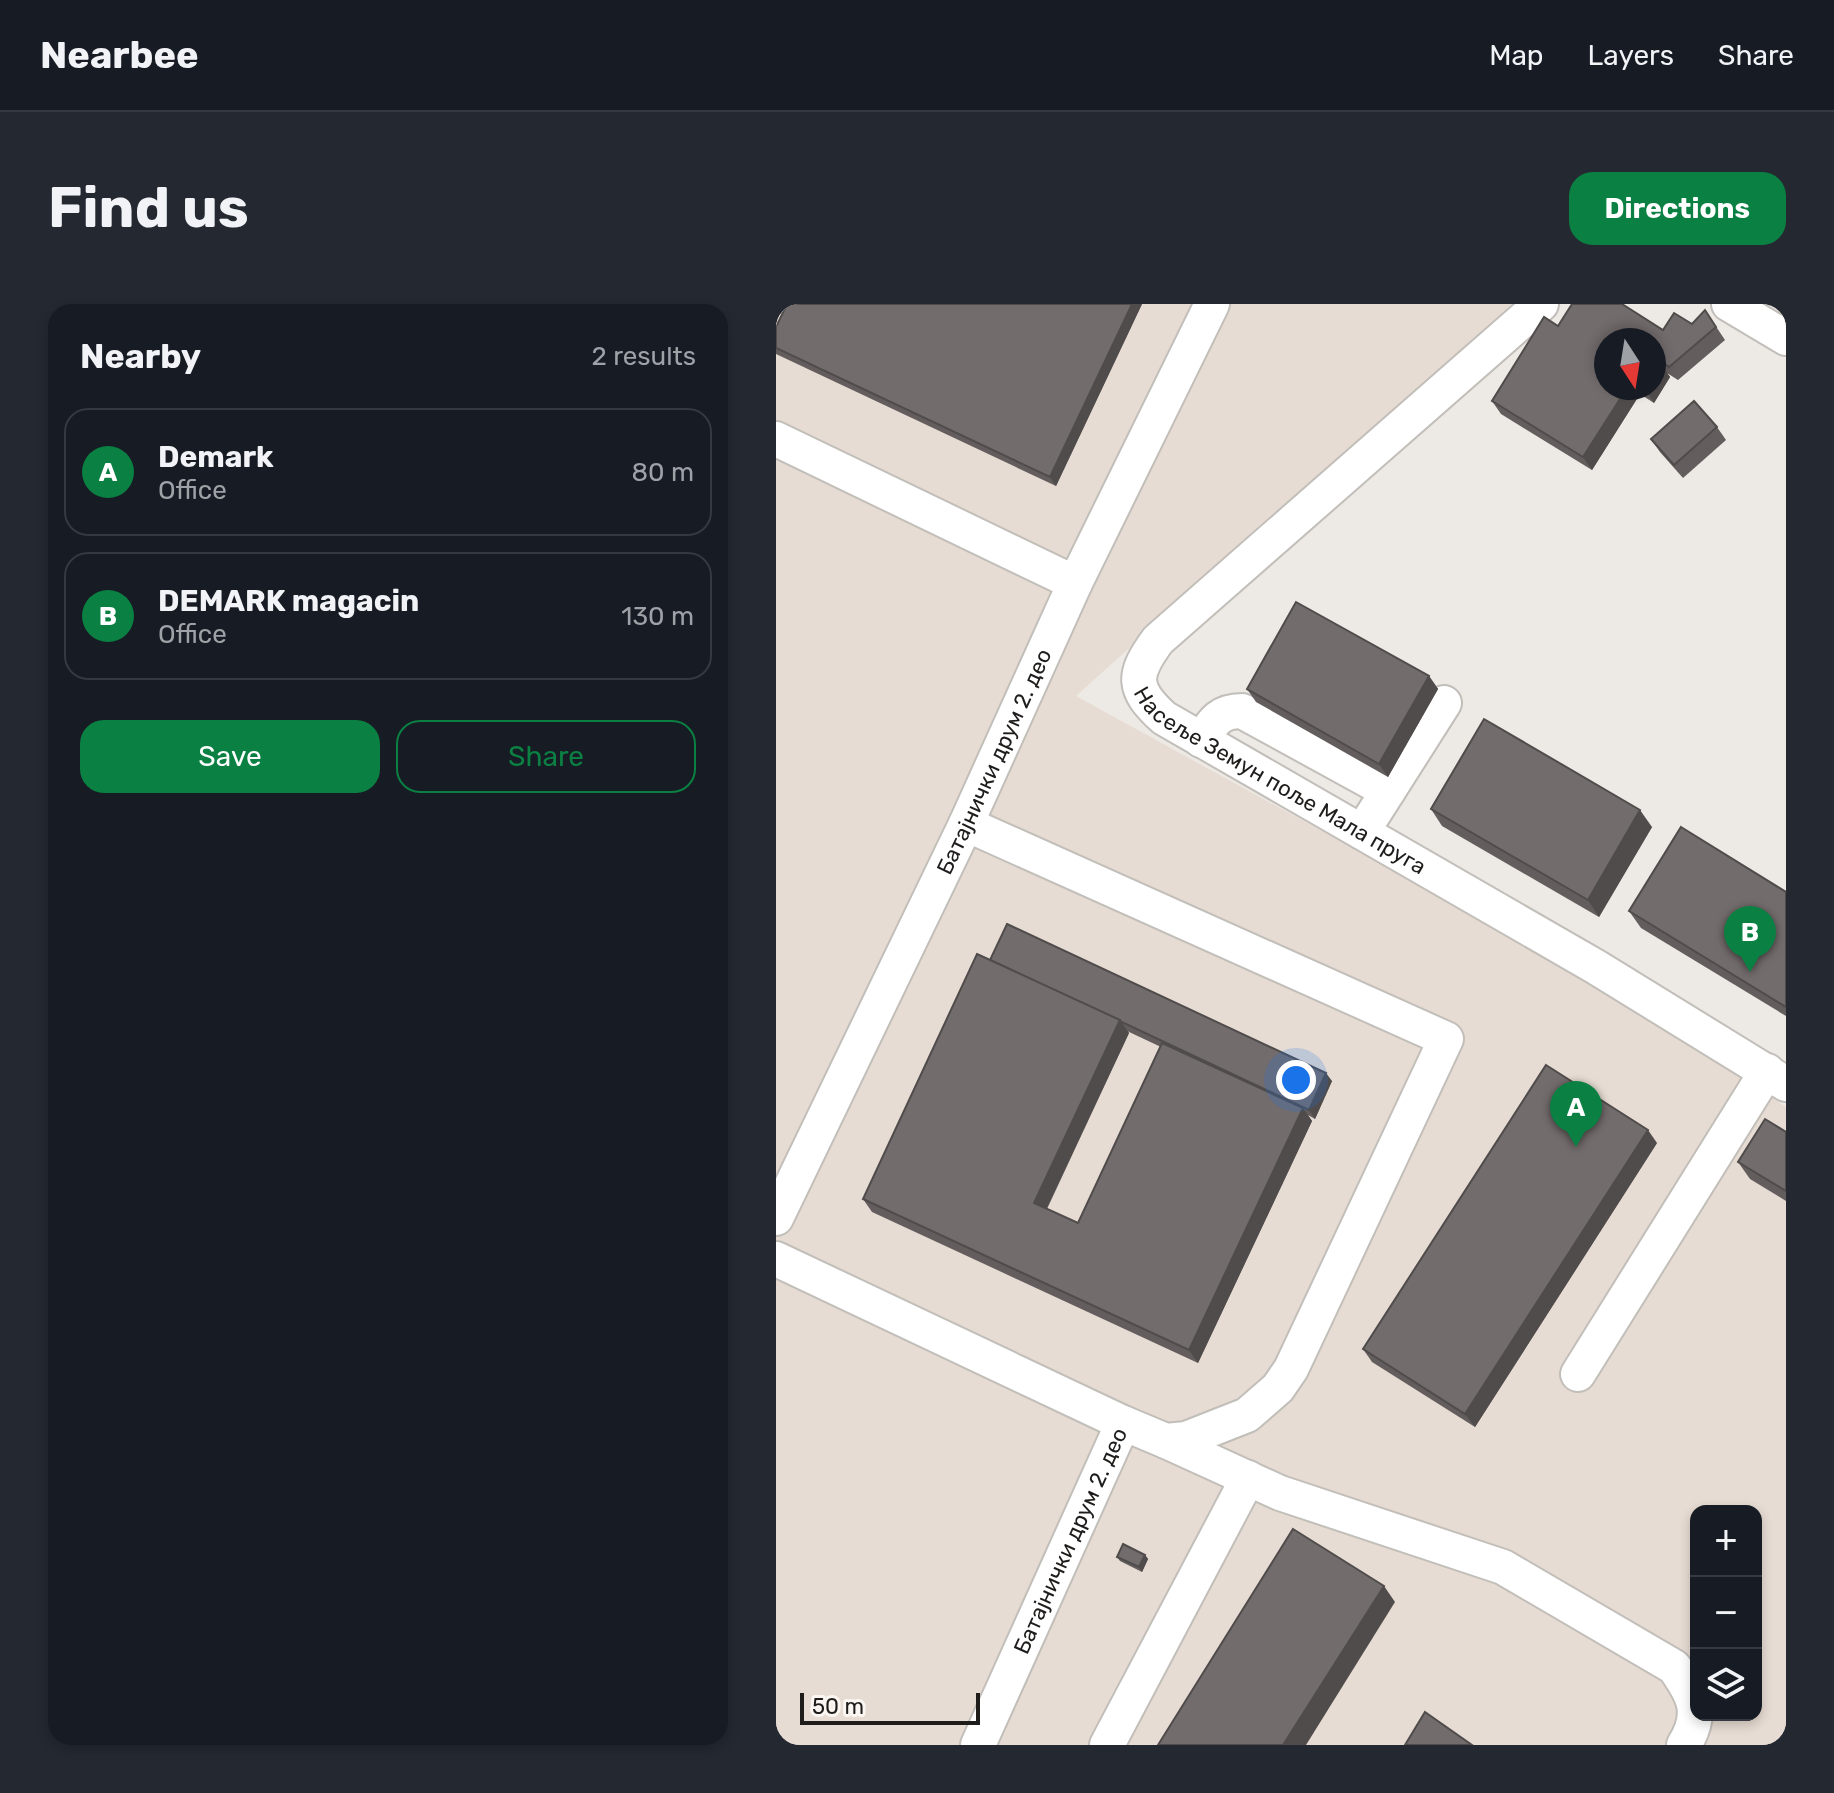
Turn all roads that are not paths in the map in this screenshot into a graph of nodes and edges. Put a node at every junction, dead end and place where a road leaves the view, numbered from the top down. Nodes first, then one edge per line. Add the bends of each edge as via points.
1 (1212, 304) edge
2 (1541, 304) edge
3 (1729, 304) edge
4 (1786, 338) edge
5 (776, 439) edge
6 (1075, 583) junction
7 (1444, 703) dead end
8 (1201, 740) junction
9 (1388, 791) junction
10 (966, 824) junction
11 (1362, 832) junction
12 (1777, 1078) edge
13 (776, 1218) edge
14 (776, 1259) edge
15 (1578, 1374) dead end
16 (1123, 1423) junction
17 (1166, 1441) junction
18 (1248, 1478) junction
19 (978, 1745) edge
20 (1107, 1745) edge
21 (1684, 1745) edge

1 - 6 street, Батајнички друм 2. део
2 - 8 street, Насеље Земун поље Мала пруга via 1158,640 1138,683 1145,701
3 - 4 street
5 - 6 street
6 - 10 street, Батајнички друм 2. део
7 - 9 street
8 - 9 street via 1218,716 1242,711
8 - 11 street, Насеље Земун поље Мала пруга
9 - 11 street
10 - 13 street, Батајнички друм 2. део
10 - 17 street via 1446,1039 1285,1379 1247,1415 1186,1439
11 - 12 street, Насеље Земун поље Мала пруга
12 - 15 street
14 - 16 street, Батајнички друм 2. део
16 - 17 street
16 - 19 street, Батајнички друм 2. део
17 - 18 street
18 - 20 street
18 - 21 street via 1503,1567 1674,1667 1693,1693 1694,1730

